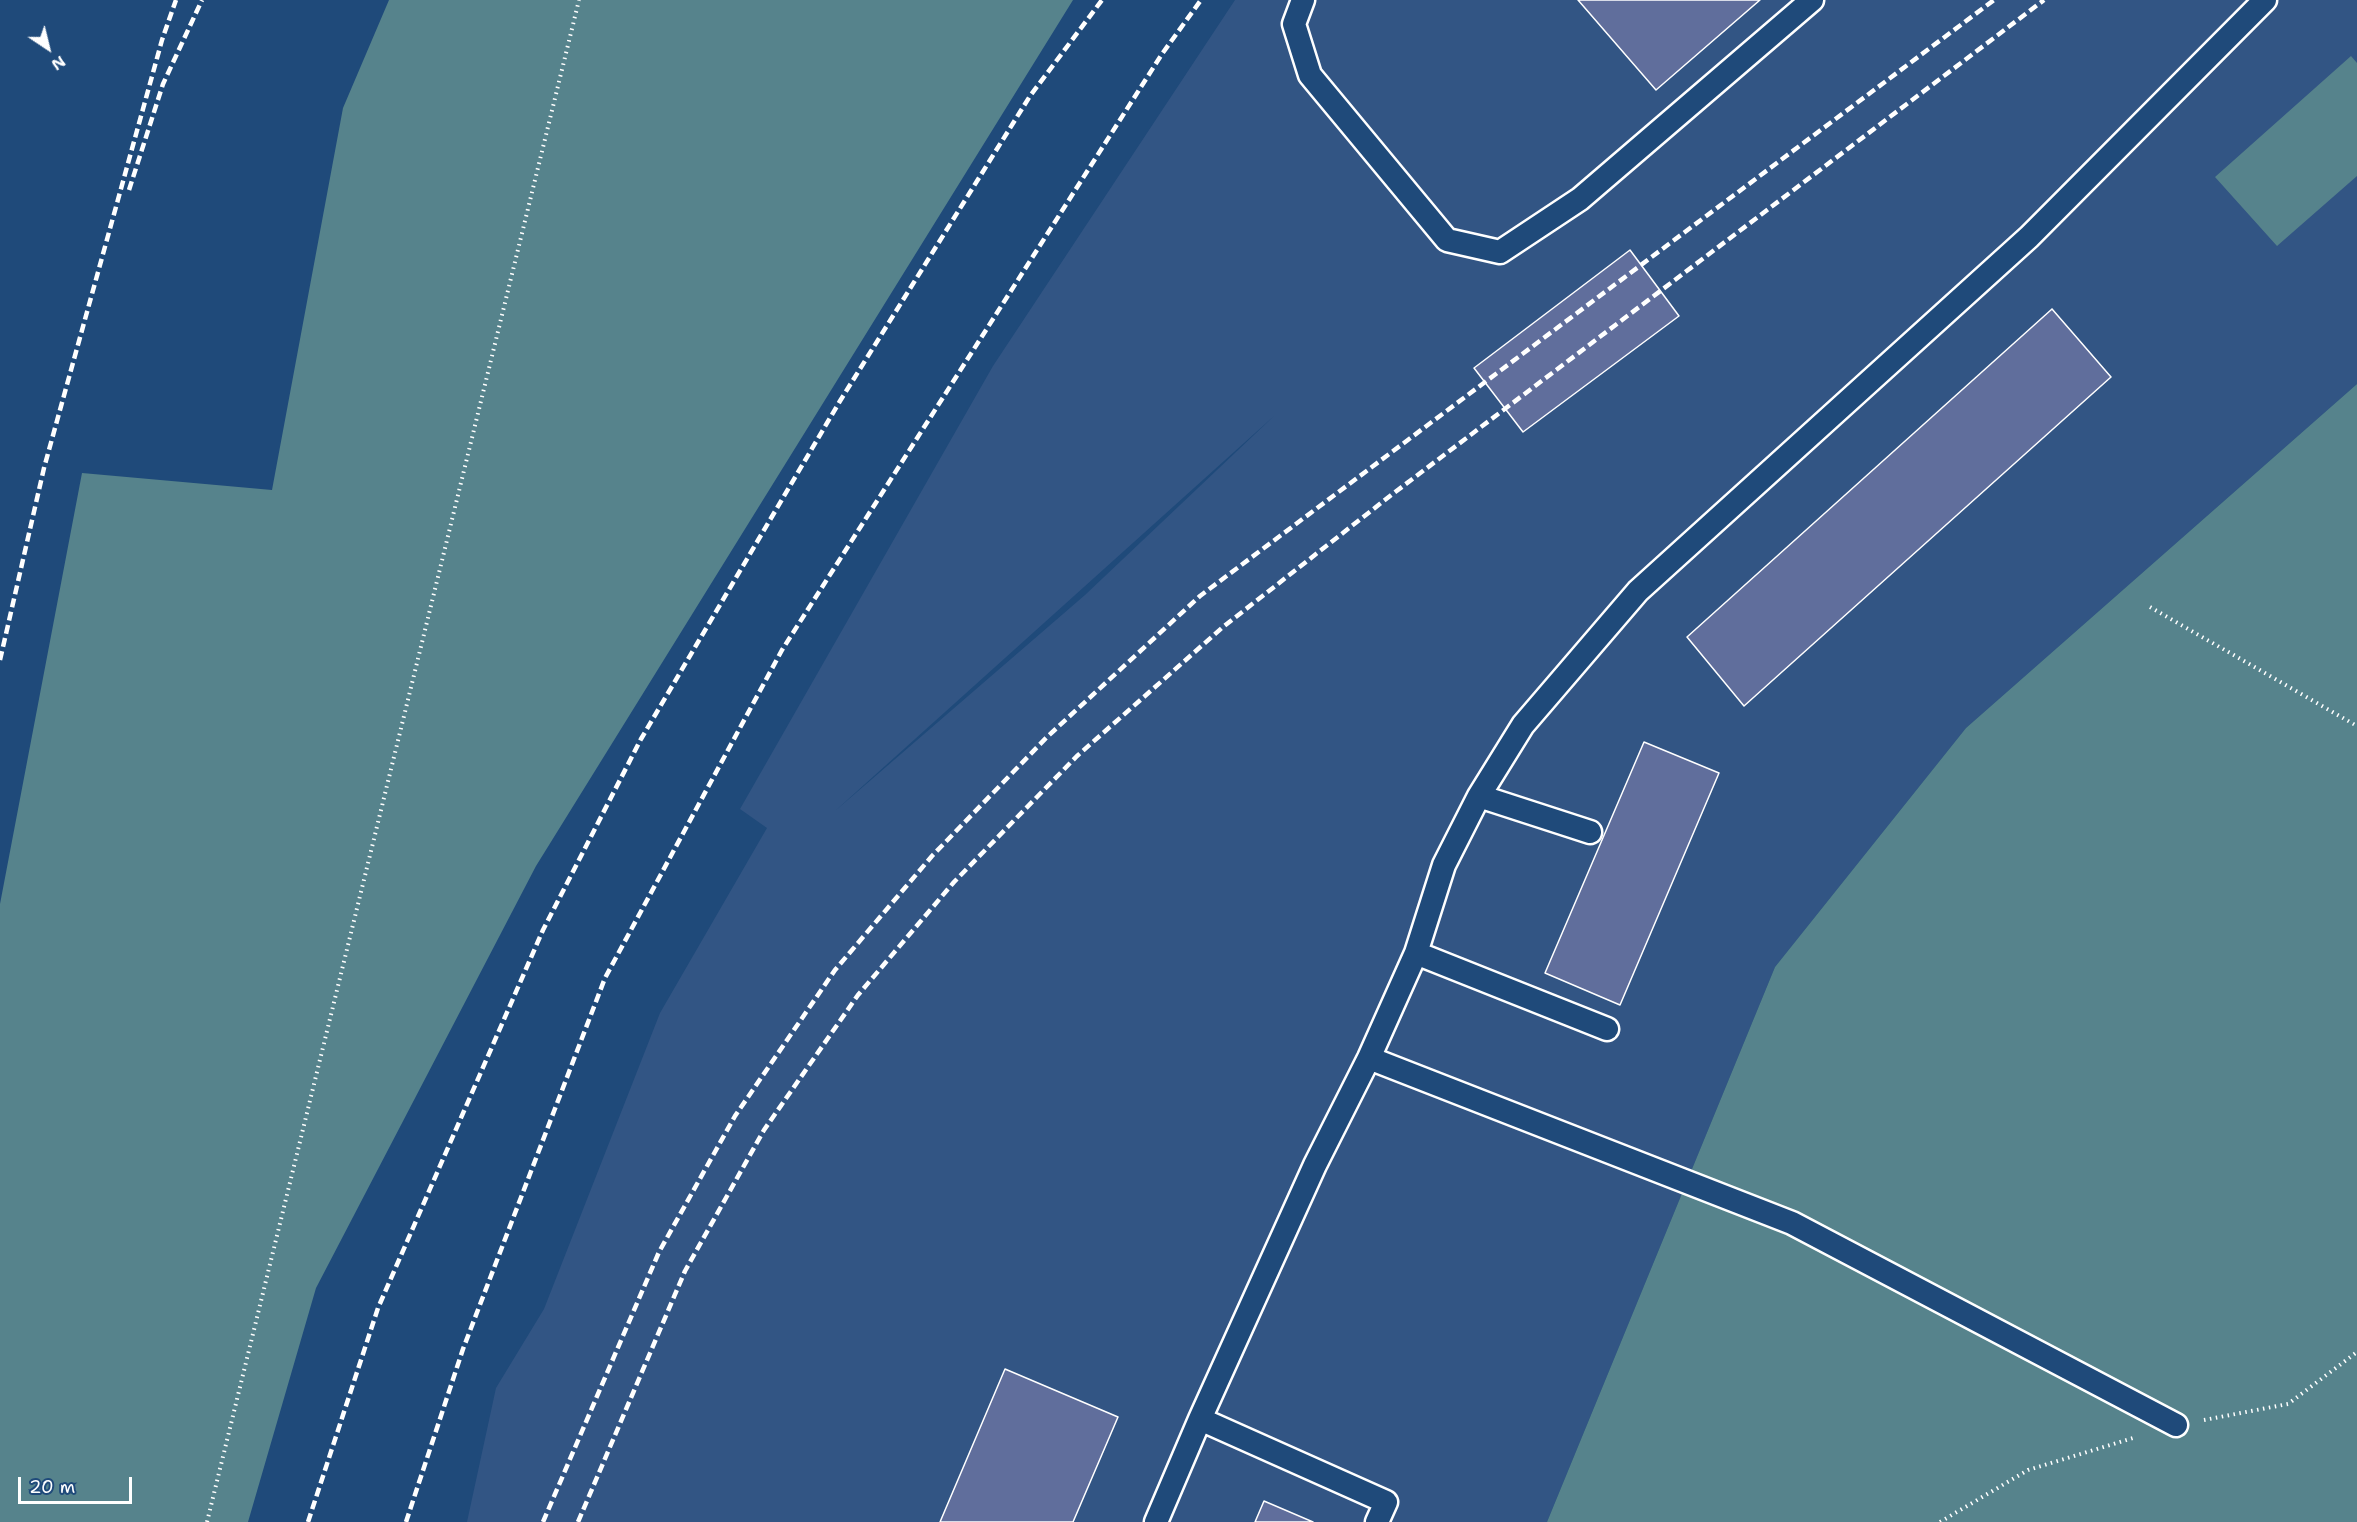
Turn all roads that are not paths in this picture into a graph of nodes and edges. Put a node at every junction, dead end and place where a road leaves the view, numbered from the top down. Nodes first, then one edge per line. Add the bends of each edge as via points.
1 (1303, 0) edge
2 (1812, 0) edge
3 (2265, 0) edge
4 (1479, 796) junction
5 (1590, 832) dead end
6 (1416, 953) junction
7 (1607, 1029) dead end
8 (1370, 1058) junction
9 (1200, 1419) junction
10 (2176, 1425) dead end
11 (1156, 1522) edge
12 (1377, 1522) edge

1 - 2 lane via 1294,24 1310,75 1447,240 1500,252 1580,199
3 - 4 lane via 2029,237 1638,591 1522,725
4 - 5 lane
4 - 6 lane via 1444,865
6 - 7 lane
6 - 8 lane
8 - 9 lane via 1315,1165
8 - 10 lane via 1792,1223
9 - 11 lane
9 - 12 lane via 1386,1502

